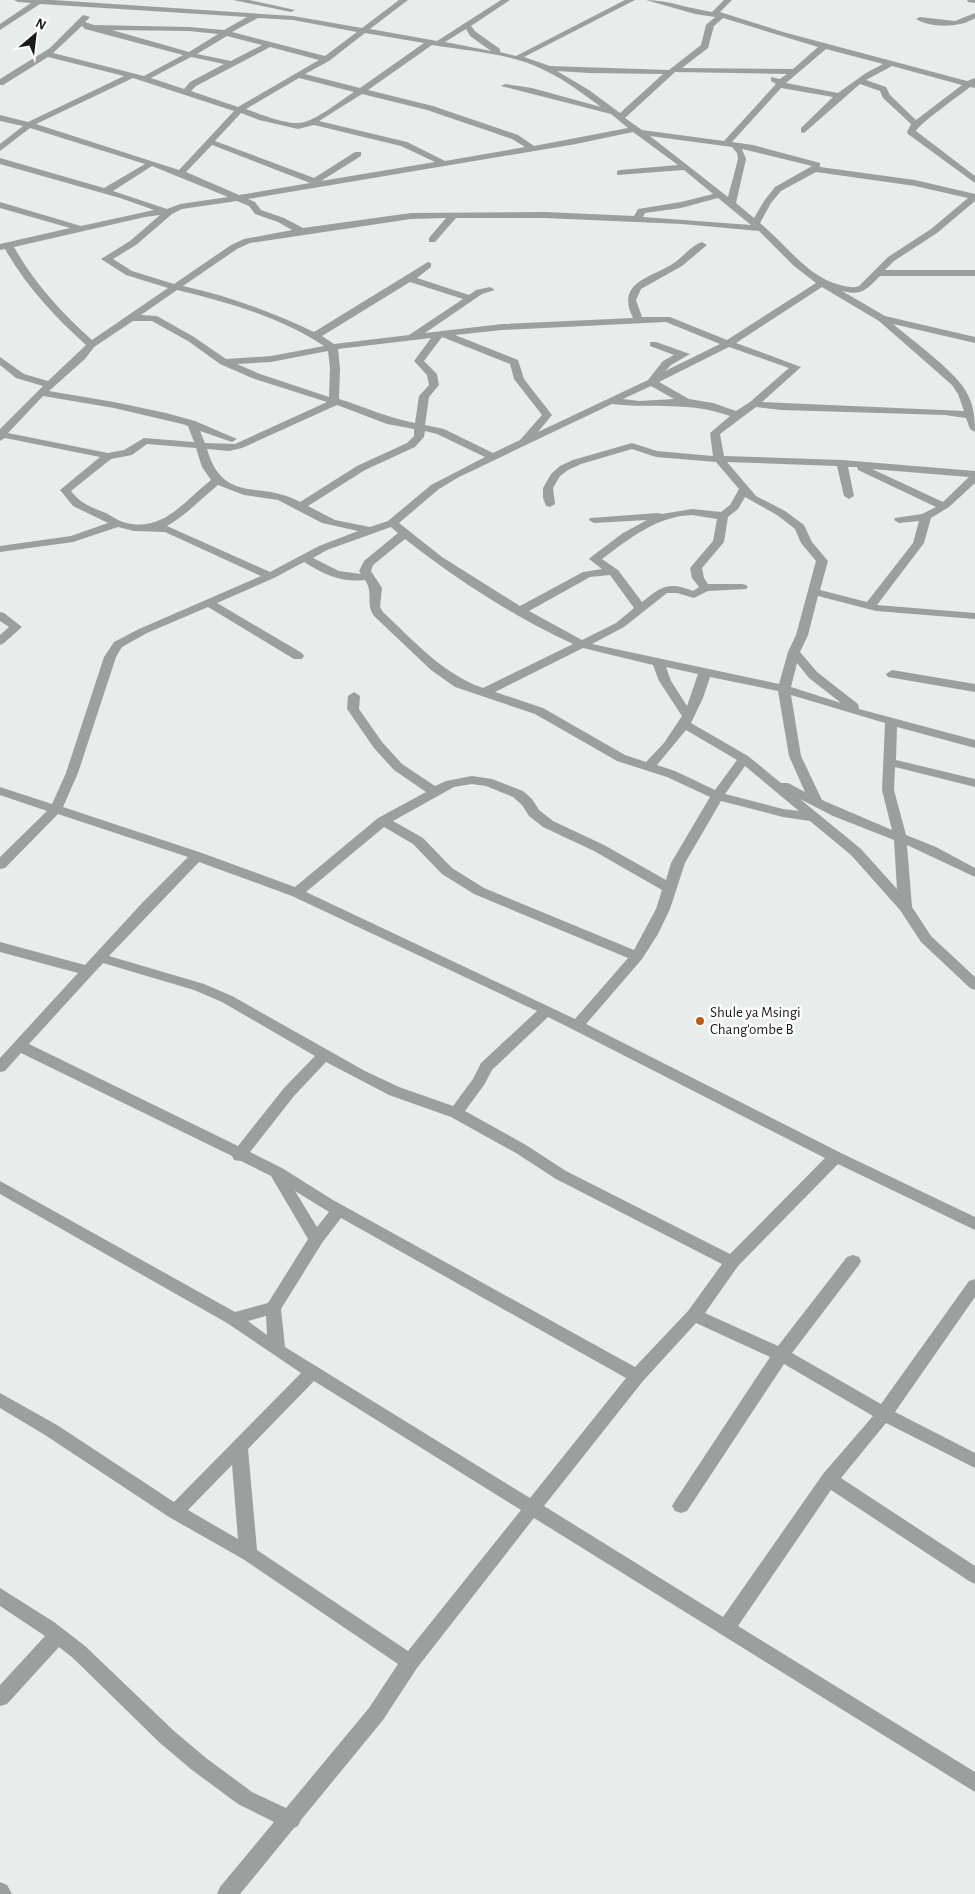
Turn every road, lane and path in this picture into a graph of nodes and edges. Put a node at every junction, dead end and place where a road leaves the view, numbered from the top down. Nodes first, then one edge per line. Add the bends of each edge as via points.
1 (18, 0) edge
2 (237, 0) edge
3 (404, 0) edge
4 (506, 0) edge
5 (631, 0) edge
6 (650, 0) edge
7 (728, 0) edge
8 (971, 0) edge
9 (975, 1) edge
10 (38, 2) junction
11 (88, 3) edge
12 (98, 6) junction
13 (975, 14) edge
14 (258, 15) junction
15 (719, 16) junction
16 (920, 19) dead end
17 (79, 23) junction
18 (340, 25) junction
19 (467, 26) junction
20 (88, 27) junction
21 (0, 28) edge
22 (361, 30) junction
23 (226, 33) junction
24 (435, 42) junction
25 (270, 44) junction
26 (825, 45) junction
27 (553, 50) junction
28 (46, 54) junction
29 (189, 54) junction
30 (503, 55) junction
31 (517, 58) junction
32 (326, 59) junction
33 (233, 64) junction
34 (893, 64) junction
35 (547, 68) junction
36 (561, 68) junction
37 (672, 71) junction
38 (793, 71) junction
39 (752, 72) junction
40 (132, 75) junction
41 (298, 75) junction
42 (146, 78) junction
43 (860, 81) junction
44 (0, 83) edge
45 (973, 83) edge
46 (780, 84) junction
47 (505, 86) dead end
48 (186, 91) junction
49 (360, 91) junction
50 (840, 96) junction
51 (240, 109) junction
52 (618, 116) junction
53 (0, 118) edge
54 (312, 122) junction
55 (30, 124) junction
56 (915, 124) junction
57 (804, 130) dead end
58 (636, 131) junction
59 (211, 142) junction
60 (730, 144) junction
61 (0, 148) edge
62 (532, 148) junction
63 (358, 154) dead end
64 (0, 161) edge
65 (152, 163) junction
66 (443, 163) junction
67 (686, 167) junction
68 (814, 169) junction
69 (180, 173) junction
70 (620, 173) dead end
71 (975, 180) edge
72 (316, 182) junction
73 (104, 192) junction
74 (718, 194) junction
75 (974, 197) edge
76 (238, 198) junction
77 (0, 205) edge
78 (731, 205) junction
79 (169, 211) junction
80 (452, 217) junction
81 (128, 218) junction
82 (637, 220) junction
83 (759, 227) junction
84 (80, 228) junction
85 (150, 228) junction
86 (301, 231) junction
87 (432, 240) dead end
88 (702, 245) dead end
89 (4, 246) edge
90 (428, 264) dead end
91 (879, 273) junction
92 (975, 273) edge
93 (409, 279) junction
94 (822, 283) junction
95 (174, 287) junction
96 (490, 290) dead end
97 (470, 298) junction
98 (131, 318) junction
99 (882, 319) junction
100 (639, 320) junction
101 (441, 334) junction
102 (315, 336) junction
103 (409, 338) junction
104 (975, 340) edge
105 (653, 344) dead end
106 (729, 344) junction
107 (91, 345) junction
108 (332, 347) junction
109 (682, 354) junction
110 (709, 355) junction
111 (0, 360) edge
112 (224, 362) junction
113 (651, 382) junction
114 (50, 385) junction
115 (41, 392) junction
116 (334, 401) junction
117 (612, 401) junction
118 (686, 402) junction
119 (754, 404) junction
120 (737, 415) junction
121 (969, 415) junction
122 (191, 423) junction
123 (419, 427) junction
124 (975, 429) edge
125 (0, 436) edge
126 (232, 439) dead end
127 (521, 444) junction
128 (202, 446) junction
129 (108, 456) junction
130 (493, 458) junction
131 (719, 458) junction
132 (847, 463) junction
133 (975, 476) edge
134 (218, 480) junction
135 (745, 488) junction
136 (849, 496) dead end
137 (550, 504) dead end
138 (301, 506) junction
139 (943, 506) junction
140 (666, 516) junction
141 (723, 516) junction
142 (926, 516) junction
143 (594, 520) dead end
144 (899, 520) dead end
145 (392, 523) junction
146 (117, 524) junction
147 (155, 528) junction
148 (372, 530) junction
149 (406, 533) junction
150 (0, 549) edge
151 (304, 558) junction
152 (612, 570) junction
153 (270, 576) junction
154 (369, 576) junction
155 (742, 587) dead end
156 (705, 588) junction
157 (815, 592) junction
158 (209, 603) junction
159 (870, 606) junction
160 (640, 608) junction
161 (519, 612) junction
162 (0, 615) edge
163 (975, 616) edge
164 (0, 641) edge
165 (583, 645) junction
166 (794, 652) junction
167 (298, 656) dead end
168 (658, 662) junction
169 (706, 672) junction
170 (892, 674) dead end
171 (975, 688) edge
172 (784, 689) junction
173 (483, 693) junction
174 (354, 696) dead end
175 (864, 714) junction
176 (686, 720) junction
177 (891, 722) junction
178 (975, 744) edge
179 (744, 759) junction
180 (889, 762) junction
181 (649, 766) junction
182 (769, 781) junction
183 (975, 783) edge
184 (0, 791) edge
185 (435, 792) junction
186 (717, 796) junction
187 (816, 801) junction
188 (56, 809) junction
189 (814, 817) junction
190 (383, 821) junction
191 (900, 836) junction
192 (197, 856) junction
193 (0, 865) edge
194 (975, 873) edge
195 (669, 888) junction
196 (297, 894) junction
197 (905, 907) junction
198 (0, 947) edge
199 (637, 956) junction
200 (101, 958) junction
201 (89, 971) junction
202 (975, 985) edge
203 (546, 1011) junction
204 (577, 1026) junction
205 (20, 1046) junction
206 (326, 1054) junction
207 (0, 1067) edge
208 (456, 1113) junction
209 (239, 1156) junction
210 (836, 1157) junction
211 (277, 1172) junction
212 (0, 1187) edge
213 (339, 1210) junction
214 (975, 1224) edge
215 (316, 1239) junction
216 (853, 1261) dead end
217 (732, 1262) junction
218 (975, 1285) edge
219 (273, 1308) junction
220 (694, 1315) junction
221 (233, 1319) junction
222 (277, 1350) junction
223 (781, 1355) junction
224 (312, 1372) junction
225 (636, 1376) junction
226 (0, 1400) edge
227 (884, 1414) junction
228 (239, 1446) junction
229 (975, 1462) edge
230 (829, 1479) junction
231 (681, 1506) dead end
232 (531, 1508) junction
233 (175, 1512) junction
234 (249, 1554) junction
235 (975, 1576) edge
236 (0, 1596) edge
237 (726, 1628) junction
238 (57, 1636) junction
239 (410, 1662) junction
240 (0, 1698) edge
241 (975, 1783) edge
242 (290, 1820) junction
243 (227, 1894) edge

1 - 10 street
2 - 18 street via 311,14
3 - 22 street
4 - 19 street
5 - 27 street
6 - 15 street
7 - 15 street via 717,11
8 - 9 street
10 - 11 street
10 - 21 street
11 - 12 street
12 - 14 street
12 - 17 street
13 - 16 street via 956,25
14 - 18 street
14 - 23 street
15 - 26 street
15 - 37 street via 711,24 705,46
17 - 20 street
17 - 28 street via 66,39
18 - 22 street
19 - 24 street
19 - 30 street
20 - 23 street
20 - 29 street
22 - 24 street
22 - 32 street
23 - 25 street
23 - 29 street
24 - 30 street
24 - 49 street
25 - 32 street
25 - 33 street
26 - 34 street
26 - 38 street
27 - 31 street
27 - 36 street
28 - 40 street
28 - 44 street
29 - 33 street
29 - 42 street
30 - 31 street
31 - 35 street
32 - 41 street
33 - 48 street via 193,84
34 - 43 street via 880,67
34 - 45 street
35 - 36 street
35 - 52 street
36 - 37 street
37 - 39 street via 715,69
37 - 52 street
38 - 39 street
38 - 46 street
39 - 46 street via 773,78
40 - 42 street
40 - 55 street
41 - 49 street
41 - 51 street
42 - 48 street
43 - 50 street
43 - 56 street via 883,89 886,96
45 - 56 street
46 - 50 street
46 - 60 street
47 - 52 street via 534,90
48 - 51 street
49 - 54 street
49 - 62 street via 430,108 515,138
50 - 57 street
51 - 54 street via 298,126
51 - 59 street
52 - 58 street
53 - 55 street
54 - 66 street via 404,144
55 - 61 street
55 - 65 street
56 - 71 street via 911,132
58 - 60 street
58 - 62 street
58 - 67 street
59 - 69 street
59 - 72 street
60 - 68 street via 811,162 817,165
60 - 78 street via 741,153 742,159
62 - 66 street
63 - 72 street
64 - 73 street
65 - 69 street
65 - 73 street
66 - 72 street
67 - 70 street
67 - 74 street
68 - 75 street via 882,177
68 - 83 street via 776,191
69 - 76 street
72 - 76 street
73 - 79 street
74 - 78 street
74 - 82 street via 641,211
75 - 91 street via 934,231 891,260
76 - 79 street
76 - 86 street via 252,204 258,212
77 - 84 street
78 - 83 street
79 - 81 street
79 - 85 street
80 - 82 street via 545,215
80 - 86 street via 394,218
80 - 87 street
81 - 84 street
81 - 85 street via 146,222
82 - 83 street
83 - 94 street via 796,264
84 - 89 street
85 - 95 street via 106,260 129,273
86 - 95 street via 241,244
88 - 100 street via 682,262 640,283 632,297 632,308
89 - 107 street via 52,306
90 - 93 street
91 - 92 street
91 - 94 street via 866,286 854,291
93 - 97 street
93 - 102 street
94 - 99 street
94 - 106 street
95 - 98 street
95 - 102 street via 219,297
96 - 97 street
97 - 103 street
98 - 107 street
98 - 112 street via 154,318
99 - 104 street
99 - 121 street via 956,383
100 - 101 street
100 - 106 street via 667,319
101 - 103 street
101 - 123 street via 419,360 432,374 434,385 424,396
101 - 127 street via 514,362 519,379 547,414
102 - 108 street
103 - 108 street
105 - 109 street
106 - 110 street
106 - 119 street via 796,367
107 - 114 street
108 - 112 street via 272,359
108 - 116 street via 336,366
109 - 110 street
109 - 113 street via 667,363
110 - 113 street
111 - 114 street via 20,376
112 - 116 street via 256,376
113 - 117 street
113 - 118 street
114 - 115 street
115 - 122 street via 132,408
115 - 125 street
116 - 123 street via 355,406 391,422
116 - 128 street via 233,448
117 - 118 street via 638,404
117 - 127 street
118 - 120 street via 713,406
119 - 120 street
119 - 121 street
120 - 131 street via 715,433
121 - 124 street
122 - 126 street
122 - 128 street
123 - 130 street via 440,431
123 - 138 street via 419,437 410,445 361,468
125 - 129 street
127 - 130 street
128 - 129 street via 144,441 124,455
128 - 134 street via 209,469
129 - 146 street via 65,490 82,509
130 - 145 street via 435,487
131 - 132 street
131 - 135 street
131 - 137 street via 671,456 632,446 564,468 548,488
132 - 133 street
132 - 136 street
132 - 139 street
133 - 139 street
134 - 138 street
134 - 147 street via 181,514
135 - 141 street via 734,507
135 - 157 street via 752,498 800,527 807,542 819,555 822,561
138 - 148 street via 321,518
139 - 142 street
140 - 141 street via 689,512
140 - 143 street
140 - 152 street via 634,530 595,559
141 - 156 street via 718,542 696,568
142 - 144 street via 908,516
142 - 159 street via 918,543
145 - 148 street
145 - 149 street
146 - 147 street
146 - 150 street via 73,539
147 - 153 street via 167,529
148 - 151 street via 330,544
149 - 154 street via 368,563 366,572
149 - 161 street via 438,559
151 - 153 street
151 - 154 street via 345,578
152 - 160 street
152 - 161 street via 586,574
153 - 158 street
154 - 173 street via 376,588 374,607 378,614 446,676
155 - 156 street
156 - 160 street via 694,595 678,589 664,590
157 - 159 street
157 - 166 street
158 - 167 street
158 - 188 street via 118,645 110,657 72,772
159 - 163 street
160 - 165 street via 620,625
161 - 165 street
162 - 164 street via 16,627
165 - 168 street
165 - 173 street
166 - 172 street
166 - 175 street via 813,675
168 - 169 street
168 - 176 street
169 - 172 street
169 - 176 street
170 - 171 street
172 - 175 street
172 - 187 street via 795,756
173 - 181 street via 534,709 621,758
174 - 185 street via 353,709 382,750 398,767
175 - 177 street
176 - 179 street
176 - 181 street via 664,752
177 - 178 street
177 - 180 street
179 - 182 street
179 - 186 street
180 - 183 street
180 - 191 street via 888,790
181 - 186 street
182 - 187 street
182 - 189 street
184 - 188 street
185 - 190 street
185 - 195 street via 450,784 472,780 504,787 518,794 548,824 599,848
186 - 189 street via 783,813
186 - 195 street via 678,863
187 - 191 street
188 - 192 street
188 - 193 street
189 - 197 street via 856,852
190 - 196 street
190 - 199 street via 418,841 447,871 479,891
191 - 194 street
191 - 197 street
192 - 196 street
192 - 200 street
195 - 199 street via 663,909
196 - 203 street
197 - 202 street via 926,939
198 - 201 street
199 - 204 street
200 - 201 street
200 - 206 street via 220,996
201 - 205 street
203 - 204 street
203 - 208 street via 486,1068
204 - 210 street
205 - 207 street
205 - 209 street
206 - 208 street via 375,1083
206 - 209 street via 289,1092
208 - 217 street via 578,1184
209 - 211 street
210 - 214 street
210 - 217 street
211 - 213 street
211 - 215 street
212 - 221 street
213 - 215 street
213 - 225 street
215 - 219 street
216 - 223 street
217 - 220 street
218 - 227 street
219 - 221 street
219 - 222 street
220 - 223 street
220 - 225 street
221 - 222 street
222 - 224 street
223 - 227 street
223 - 231 street
224 - 228 street
224 - 232 street
225 - 232 street
226 - 233 street
227 - 229 street
227 - 230 street
228 - 233 street
228 - 234 street
230 - 235 street
230 - 237 street
232 - 237 street
232 - 239 street
233 - 234 street
234 - 239 street
236 - 238 street
237 - 241 street
238 - 240 street
238 - 242 street via 79,1652 199,1764 245,1798
239 - 242 street via 376,1714
242 - 243 street

